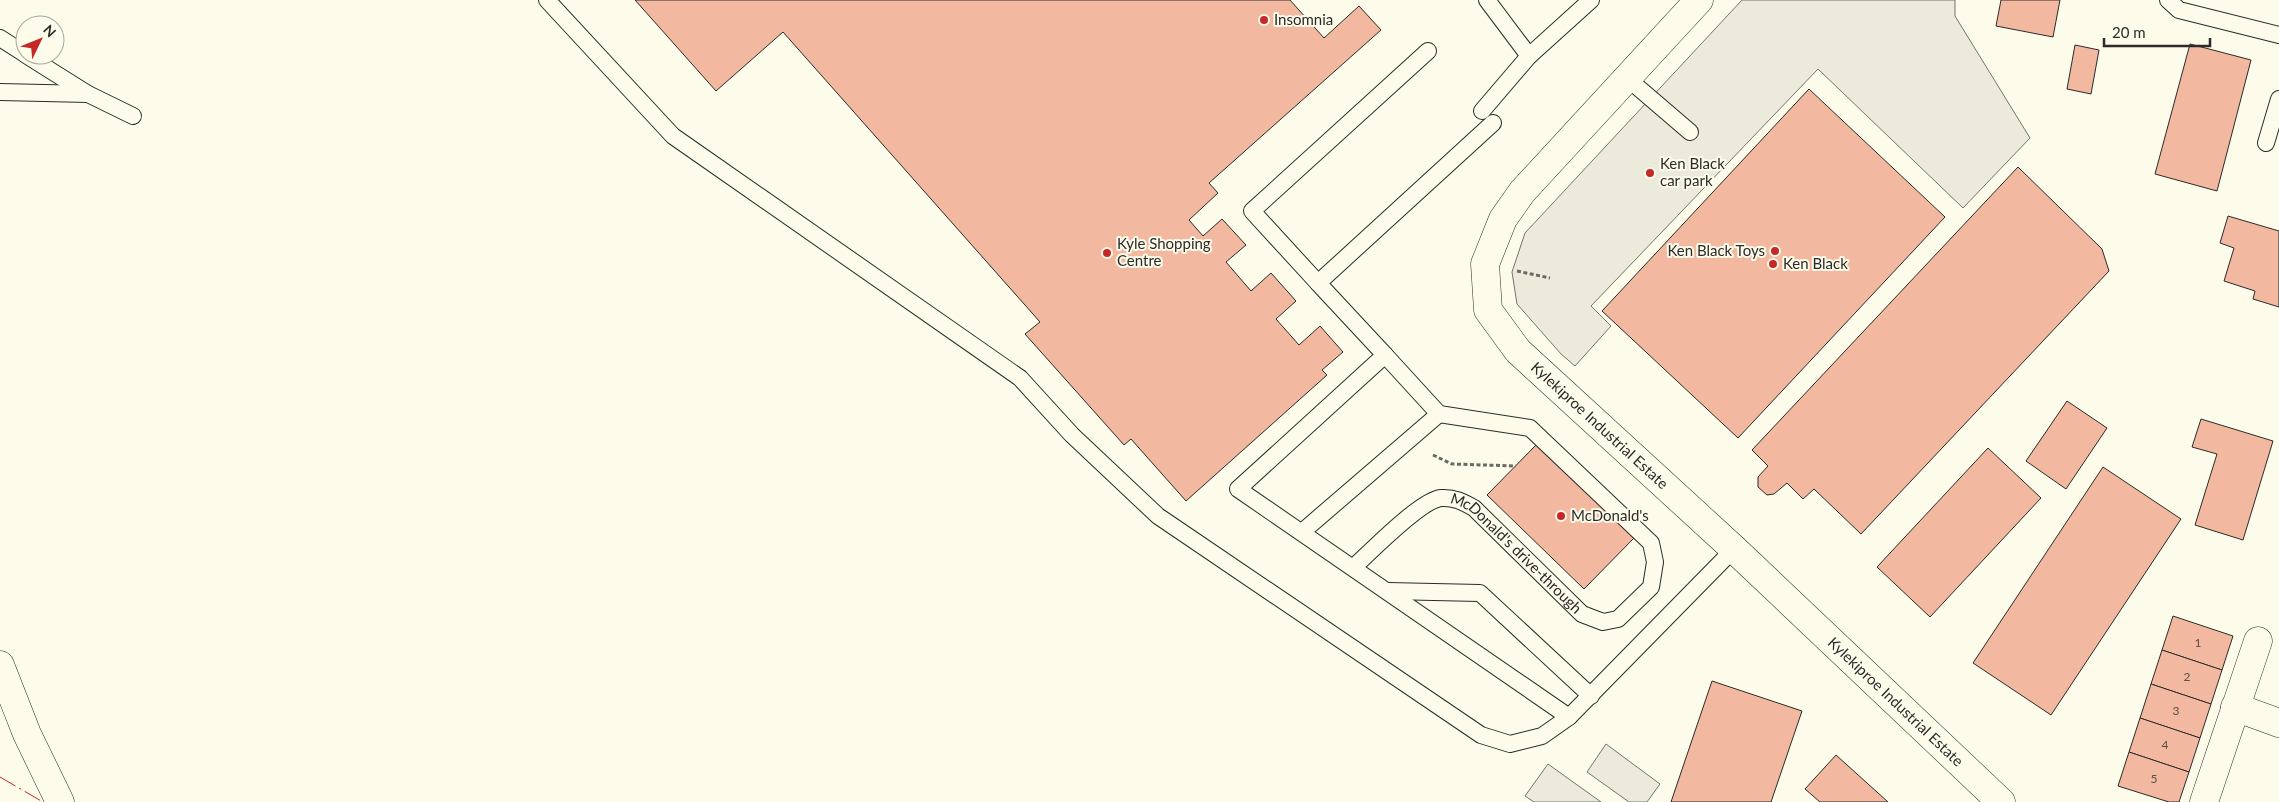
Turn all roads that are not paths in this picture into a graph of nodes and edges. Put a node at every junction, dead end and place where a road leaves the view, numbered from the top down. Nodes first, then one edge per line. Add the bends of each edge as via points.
1 (547, 0) edge
2 (1487, 0) edge
3 (1591, 0) edge
4 (1699, 0) edge
5 (2168, 0) edge
6 (2279, 35) edge
7 (0, 38) edge
8 (15, 48) edge
9 (1428, 51) dead end
10 (1529, 56) junction
11 (42, 65) edge
12 (1627, 78) junction
13 (0, 92) edge
14 (88, 94) junction
15 (2279, 99) edge
16 (132, 116) dead end
17 (1690, 132) dead end
18 (2266, 143) dead end
19 (1318, 283) junction
20 (1385, 355) junction
21 (1438, 414) junction
22 (1302, 532) junction
23 (1734, 549) junction
24 (1354, 567) junction
25 (1388, 591) junction
26 (2258, 641) dead end
27 (0, 665) edge
28 (1591, 696) junction
29 (2236, 707) junction
30 (1569, 717) junction
31 (2279, 723) edge
32 (60, 802) edge
33 (2001, 802) edge
34 (2204, 802) edge

1 - 30 lane via 673,136 1020,378 1072,435 1158,516 1480,735 1510,744 1542,736
2 - 10 lane
3 - 10 lane
4 - 12 street, Kylekiproe Industrial Estate
5 - 6 lane via 2179,10
7 - 8 lane
9 - 19 lane via 1252,211
10 - 19 lane via 1487,117
11 - 14 lane
12 - 17 lane
12 - 23 street, Kylekiproe Industrial Estate via 1522,192 1503,220 1485,264 1488,310 1518,351
13 - 14 lane
14 - 16 lane
15 - 18 lane
19 - 20 lane
20 - 21 lane
20 - 22 lane via 1238,489
21 - 22 lane
21 - 24 lane, McDonald's drive-through via 1530,428 1651,543 1656,562 1650,587 1618,619 1603,622 1582,614 1474,508 1458,499 1440,498 1423,505
22 - 24 lane
23 - 28 lane
23 - 33 street, Kylekiproe Industrial Estate
24 - 25 lane
25 - 28 lane via 1480,592
25 - 30 lane
26 - 29 street
27 - 32 street via 27,734
28 - 30 lane
29 - 31 street
29 - 34 street

